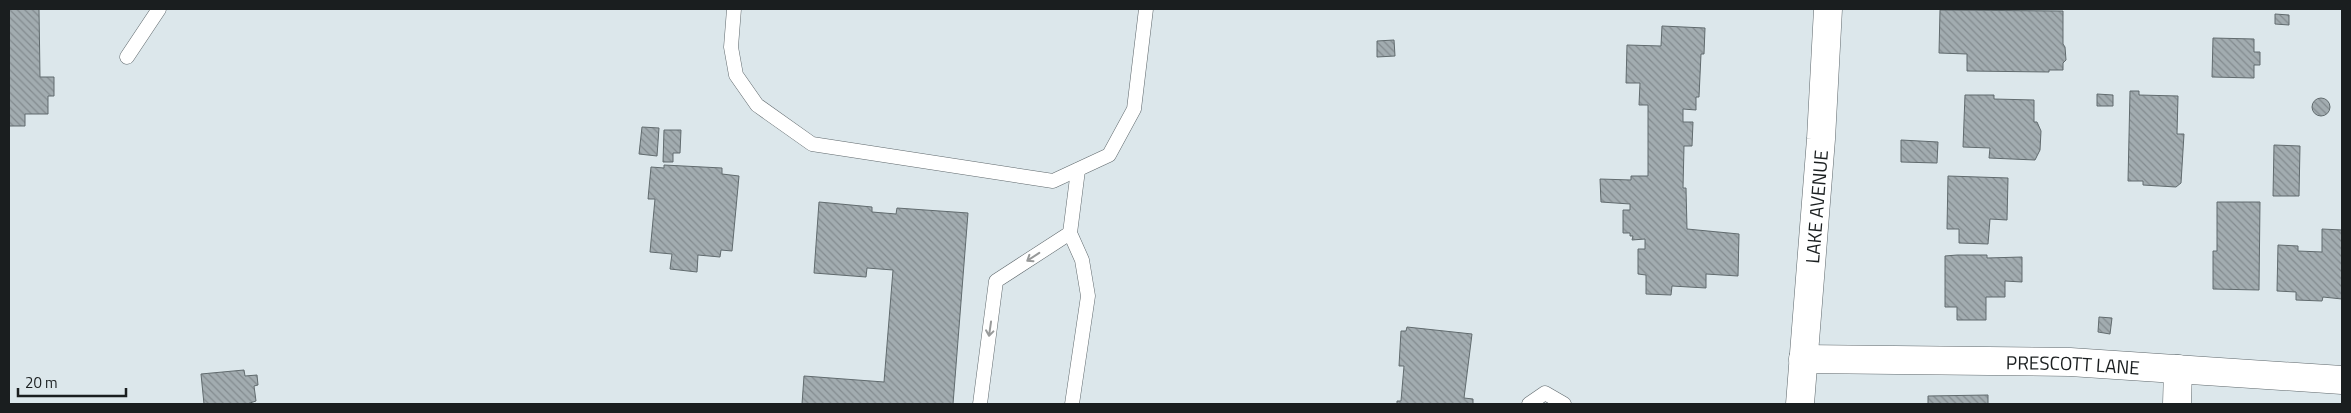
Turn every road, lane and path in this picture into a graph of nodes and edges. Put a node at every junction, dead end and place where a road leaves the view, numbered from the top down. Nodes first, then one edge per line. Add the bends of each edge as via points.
1 (159, 9) edge
2 (734, 9) edge
3 (1146, 9) edge
4 (1828, 9) edge
5 (128, 57) dead end
6 (1078, 170) junction
7 (1070, 233) junction
8 (1803, 358) junction
9 (2178, 369) junction
10 (2342, 380) edge
11 (980, 404) edge
12 (1072, 404) edge
13 (1529, 404) edge
14 (1564, 404) edge
15 (1800, 404) edge
16 (2177, 404) edge

1 - 5 lane
2 - 6 lane via 731,47 736,75 757,105 812,144 1053,182
3 - 6 lane via 1134,109 1109,155
4 - 8 street, LAKE AVENUE
6 - 7 lane
7 -> 11 lane via 996,281
7 - 12 lane via 1082,260 1088,296
8 - 9 street, PRESCOTT LANE via 2070,362
8 - 15 street, LAKE AVENUE
9 - 10 street, PRESCOTT LANE
9 - 16 street
13 - 14 lane via 1545,392

